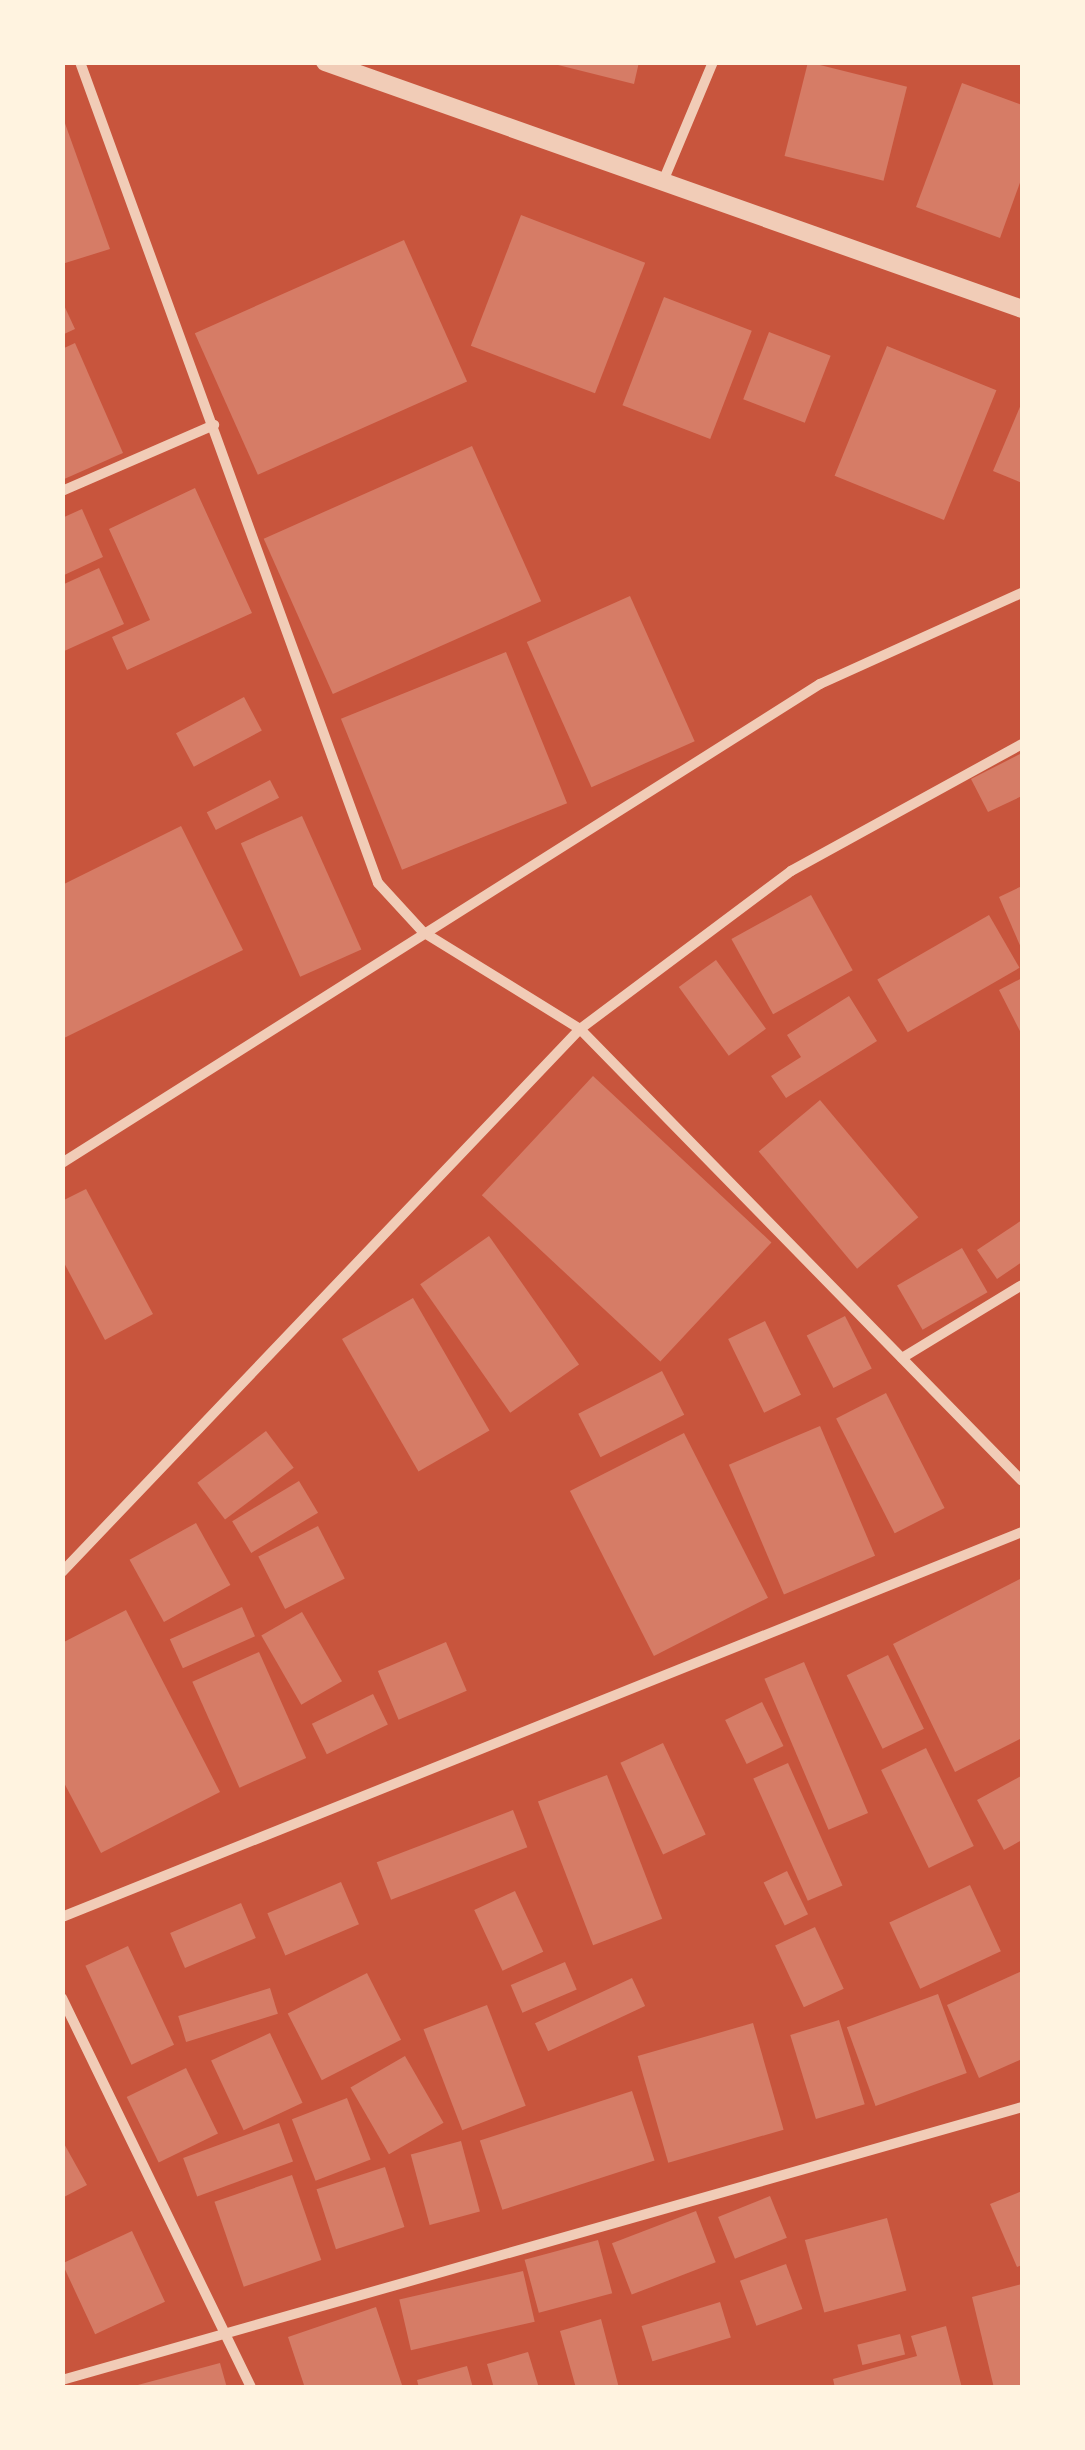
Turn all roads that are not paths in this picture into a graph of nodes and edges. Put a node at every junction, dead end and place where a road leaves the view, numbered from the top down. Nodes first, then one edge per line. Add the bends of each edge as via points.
1 (80, 62) edge
2 (325, 62) edge
3 (713, 62) edge
4 (664, 178) junction
5 (1022, 309) edge
6 (214, 424) junction
7 (62, 491) edge
8 (1022, 593) edge
9 (1022, 744) edge
10 (423, 932) junction
11 (580, 1029) junction
12 (62, 1163) edge
13 (1022, 1285) edge
14 (902, 1358) junction
15 (1022, 1481) edge
16 (1022, 1532) edge
17 (62, 1572) edge
18 (62, 1918) edge
19 (62, 1998) edge
20 (1022, 2107) edge
21 (220, 2329) junction
22 (62, 2380) edge
23 (251, 2388) edge

1 - 6 street
2 - 4 street
3 - 4 street
4 - 5 street
6 - 7 street
6 - 10 street via 378,883
8 - 10 street via 820,684
9 - 11 street via 791,871
10 - 11 street
10 - 12 street
11 - 14 street
11 - 17 street
13 - 14 street
14 - 15 street
16 - 18 street
19 - 21 street
20 - 21 street
21 - 22 street
21 - 23 street

